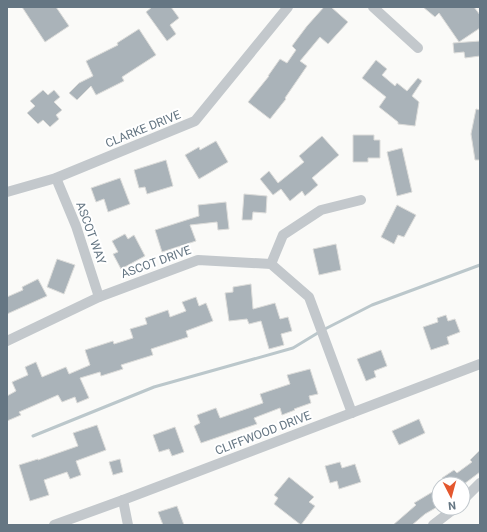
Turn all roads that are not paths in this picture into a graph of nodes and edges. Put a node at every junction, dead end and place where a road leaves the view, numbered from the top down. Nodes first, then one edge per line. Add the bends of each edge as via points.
1 (288, 7) edge
2 (373, 7) edge
3 (418, 48) dead end
4 (56, 178) junction
5 (7, 192) edge
6 (361, 200) dead end
7 (271, 264) junction
8 (99, 297) junction
9 (7, 341) edge
10 (480, 364) edge
11 (352, 413) junction
12 (480, 483) edge
13 (471, 492) edge
14 (123, 500) junction
15 (445, 516) edge
16 (54, 525) edge
17 (128, 525) edge
18 (433, 525) edge

1 - 4 street, CLARKE DRIVE via 195,121
2 - 3 street
4 - 5 street, CLARKE DRIVE
4 - 8 street, ASCOT WAY via 76,226
6 - 7 street via 321,210 283,235
7 - 8 street, ASCOT DRIVE via 198,260
7 - 11 street via 309,297
8 - 9 street, ASCOT DRIVE
10 - 11 street, CLIFFWOOD DRIVE
11 - 14 street, CLIFFWOOD DRIVE
12 - 13 street
14 - 16 street, CLIFFWOOD DRIVE
14 - 17 street
15 - 18 street

